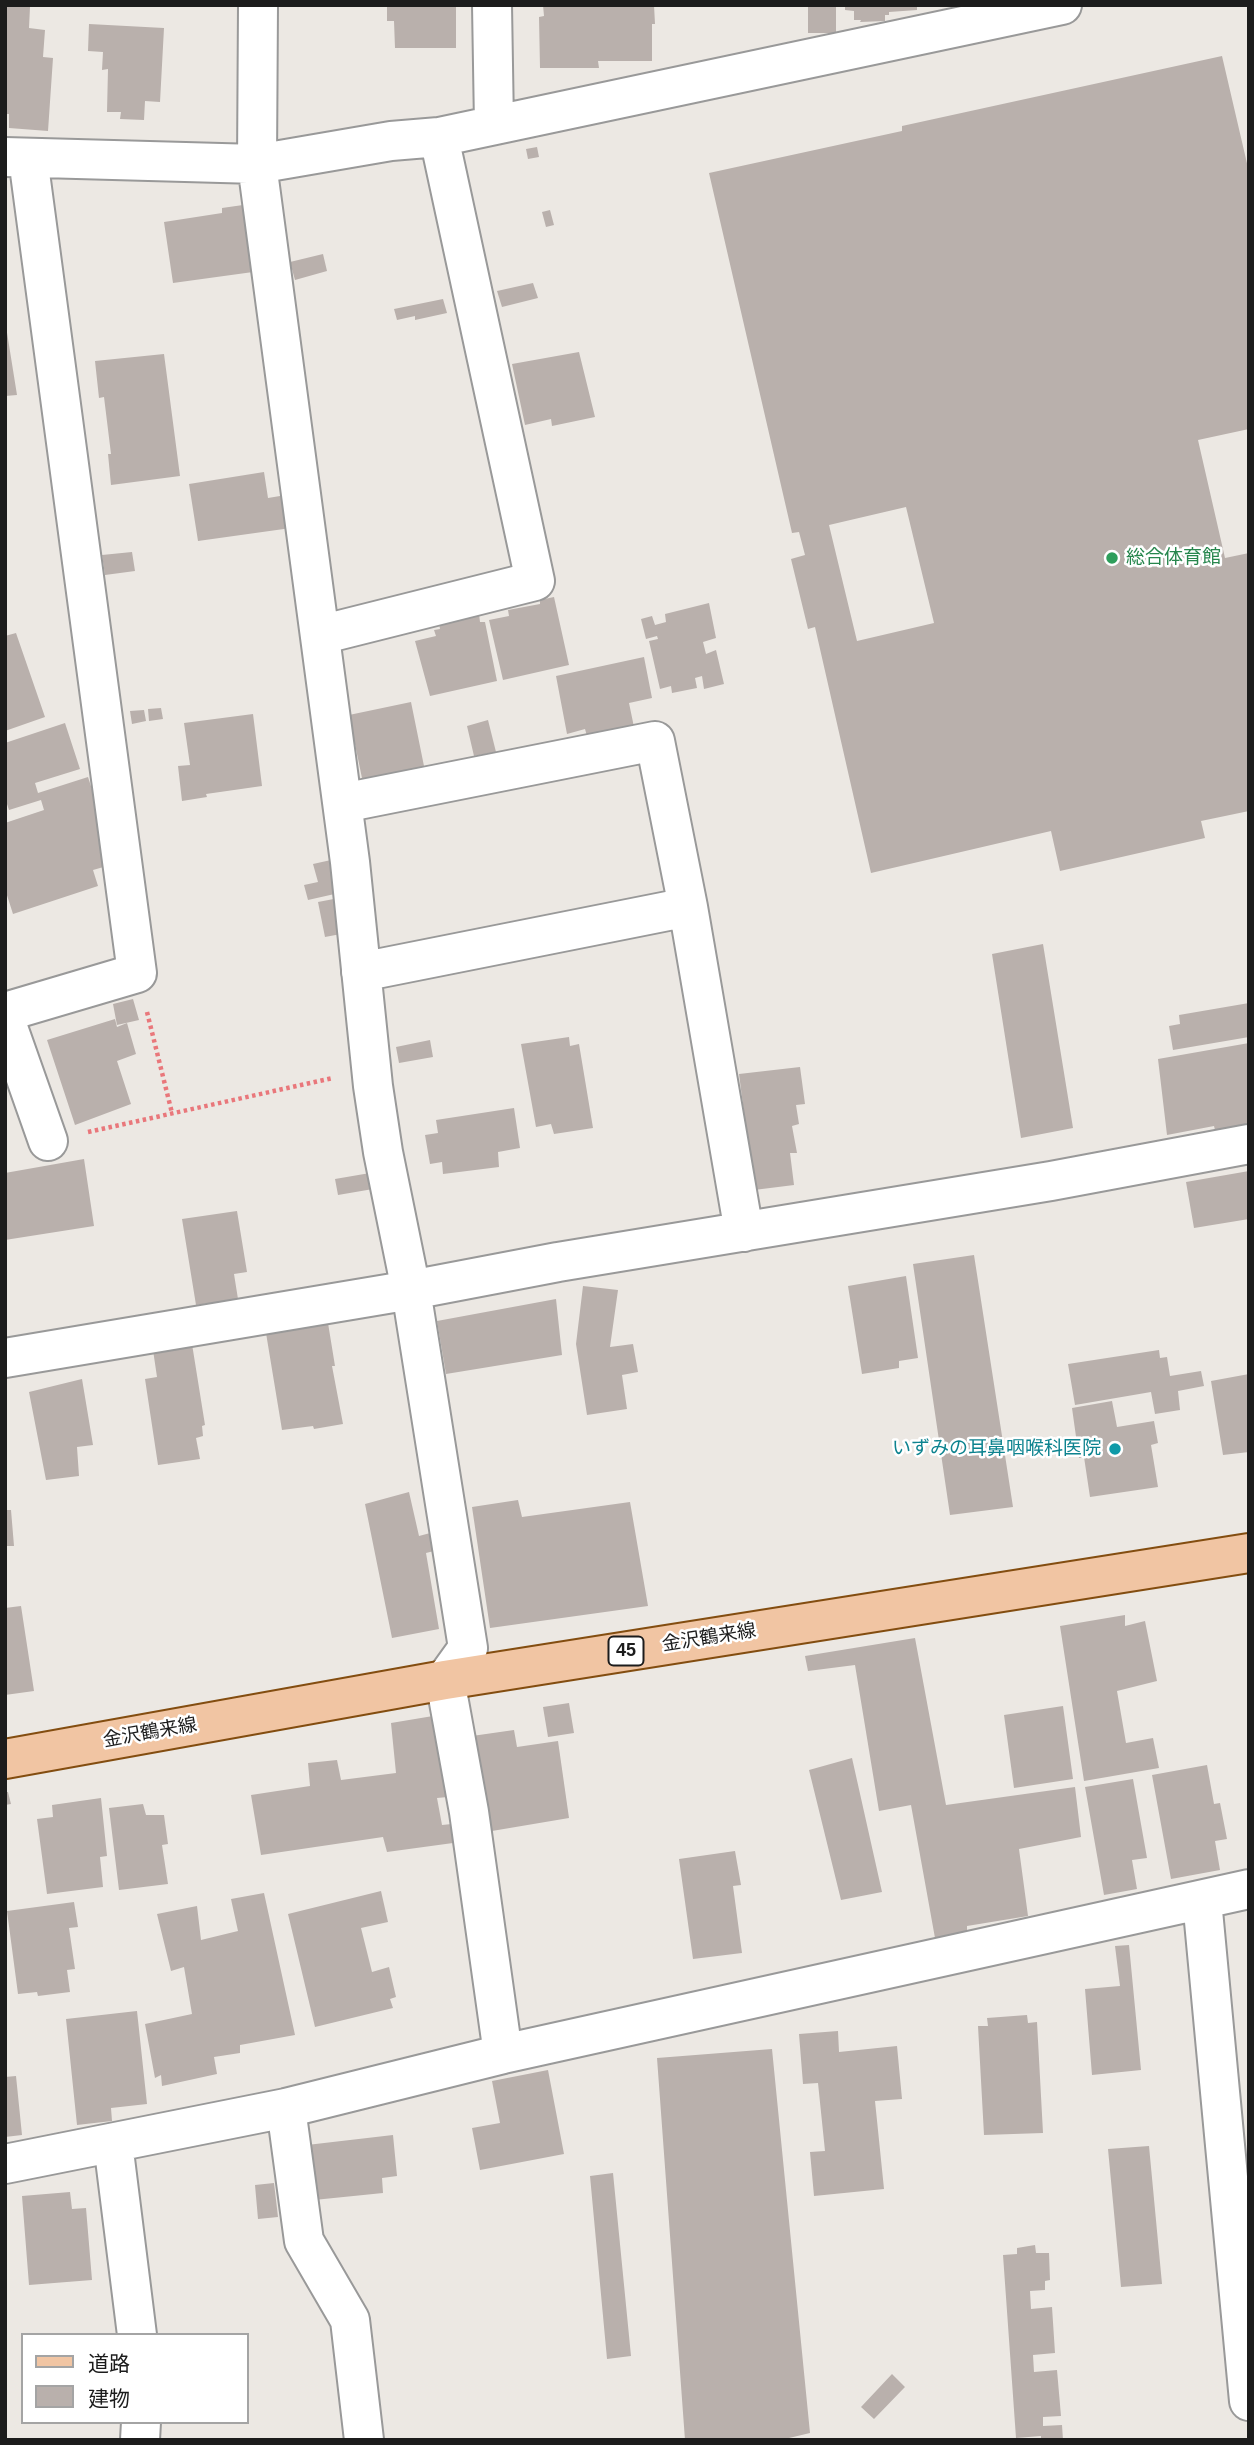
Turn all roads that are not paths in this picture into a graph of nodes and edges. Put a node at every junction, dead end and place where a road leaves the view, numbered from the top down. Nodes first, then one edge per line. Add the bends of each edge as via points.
1 (258, 5) edge
2 (492, 5) edge
3 (1062, 5) edge
4 (955, 16) edge
5 (494, 125) junction
6 (439, 137) junction
7 (17, 158) edge
8 (257, 164) junction
9 (320, 635) junction
10 (342, 803) junction
11 (688, 907) junction
12 (360, 972) junction
13 (5, 1012) edge
14 (5, 1019) edge
15 (48, 1141) road end
16 (1249, 1144) edge
17 (744, 1232) junction
18 (411, 1290) junction
19 (5, 1358) edge
20 (1249, 1553) edge
21 (444, 1680) junction
22 (5, 1759) edge
23 (1249, 1889) edge
24 (1202, 1900) junction
25 (503, 2054) junction
26 (286, 2108) junction
27 (113, 2143) junction
28 (5, 2165) edge
29 (137, 2333) edge
30 (1249, 2401) edge
31 (364, 2440) edge

1 - 8 street
2 - 5 street
3 - 4 street
4 - 5 street
5 - 6 street
6 - 8 street
6 - 9 street via 535,582
7 - 8 street
7 - 13 street via 137,973
8 - 9 street
9 - 10 street
10 - 11 street via 655,741
10 - 12 street
11 - 12 street
11 - 17 street
12 - 18 street via 383,1152
14 - 15 street
16 - 17 street
17 - 18 street
18 - 19 street
18 - 21 street via 468,1648
20 - 21 main road, 金沢鶴来線 / 45
21 - 22 main road, 金沢鶴来線 / 45
21 - 25 street
23 - 24 street
24 - 25 street
24 - 30 street
25 - 26 street
26 - 27 street
26 - 31 street via 304,2241 350,2320
27 - 28 street
27 - 29 street

